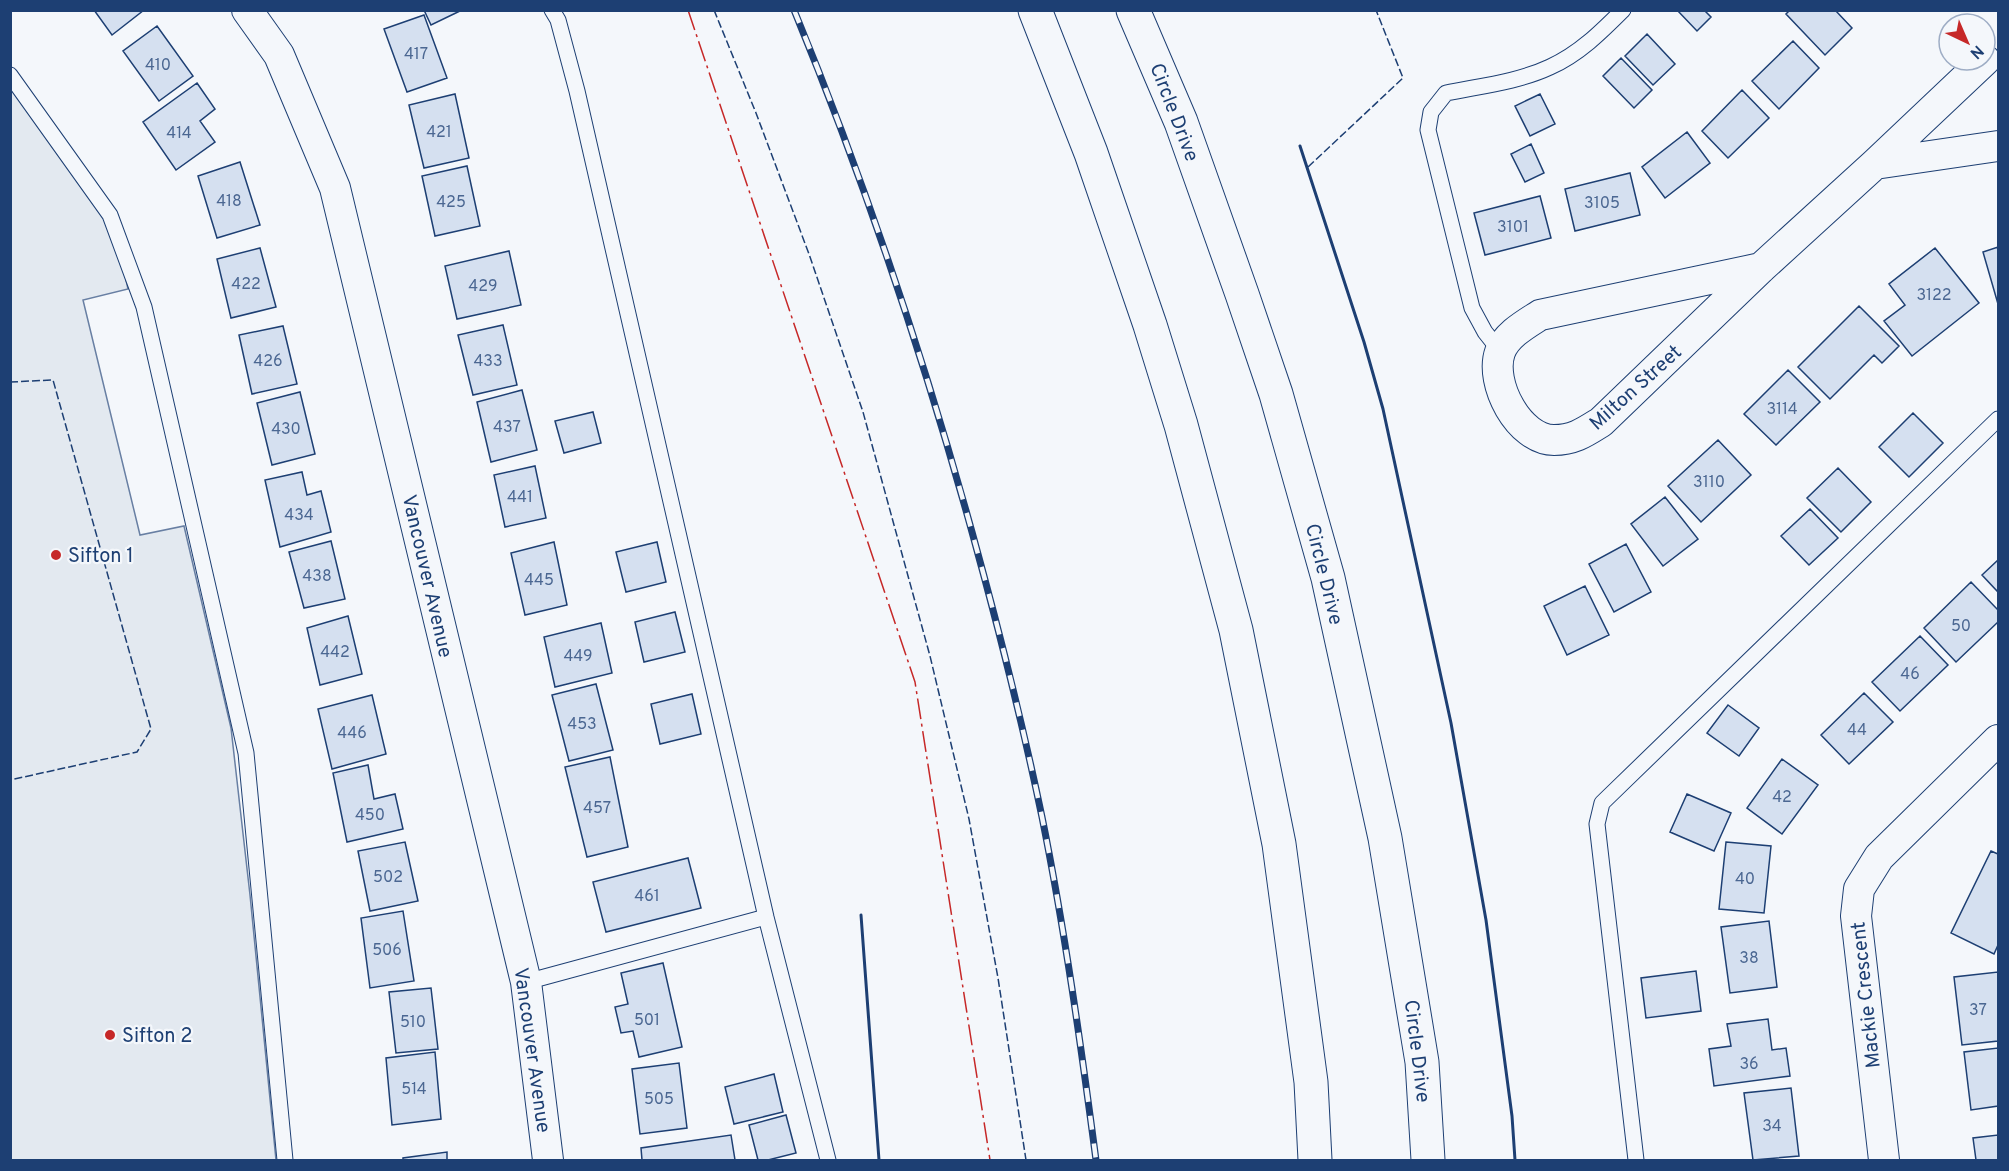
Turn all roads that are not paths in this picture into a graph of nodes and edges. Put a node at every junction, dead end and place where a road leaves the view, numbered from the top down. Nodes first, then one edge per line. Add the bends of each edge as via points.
1 (247, 10) edge
2 (552, 10) edge
3 (1133, 10) edge
4 (1140, 10) edge
5 (1623, 10) edge
6 (1038, 16) edge
7 (1155, 60) junction
8 (1972, 72) edge
9 (10, 75) edge
10 (1998, 146) edge
11 (1875, 164) junction
12 (1761, 268) junction
13 (1500, 351) junction
14 (1998, 419) edge
15 (1998, 740) edge
16 (766, 917) junction
17 (526, 982) junction
18 (285, 1161) edge
19 (548, 1161) edge
20 (828, 1161) edge
21 (1315, 1161) edge
22 (1428, 1161) edge
23 (1636, 1161) edge
24 (1884, 1161) edge

1 - 17 street, Vancouver Avenue via 279,55 335,188
2 - 16 lane via 578,91
3 - 7 highway, Circle Drive
4 - 7 highway
5 - 13 lane via 1591,41 1552,67 1530,76 1446,93 1431,112 1428,130 1472,308
6 - 21 highway via 1091,153 1150,325 1236,630 1279,844 1311,1082
7 - 22 highway, Circle Drive via 1181,122 1273,383 1328,578 1385,838 1422,1062
8 - 11 street, Milton Street
9 - 18 lane via 110,215 144,307 246,753
10 - 11 street
11 - 12 street, Milton Street
12 - 13 street via 1540,315 1516,329
12 - 13 street, Milton Street via 1600,422 1577,437 1552,440 1533,433 1518,419 1505,399 1498,377
14 - 23 lane via 1602,802 1597,824
15 - 24 street, Mackie Crescent via 1879,857 1859,889 1856,916
16 - 17 lane
16 - 20 lane
17 - 19 street, Vancouver Avenue

